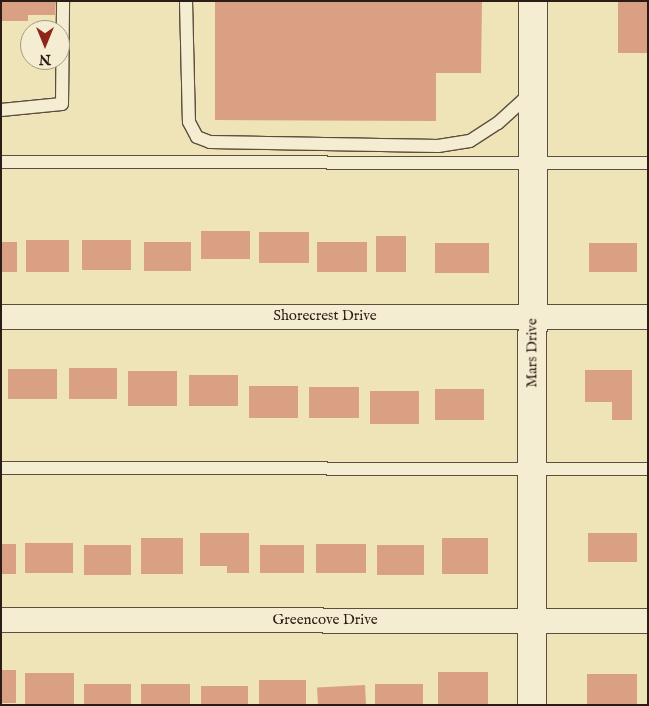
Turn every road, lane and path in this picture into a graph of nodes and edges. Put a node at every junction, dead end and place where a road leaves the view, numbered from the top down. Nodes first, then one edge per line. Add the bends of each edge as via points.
1 (63, 1) edge
2 (186, 1) edge
3 (533, 1) edge
4 (533, 92) junction
5 (1, 110) edge
6 (1, 162) edge
7 (533, 163) junction
8 (648, 163) edge
9 (532, 316) junction
10 (648, 316) edge
11 (1, 317) edge
12 (1, 468) edge
13 (532, 468) junction
14 (648, 469) edge
15 (1, 620) edge
16 (532, 621) junction
17 (648, 621) edge
18 (532, 705) edge

1 - 5 lane via 62,104
2 - 4 lane via 189,122 196,137 210,142 438,146 470,141 498,123
3 - 4 street, Mars Drive
4 - 7 street, Mars Drive
6 - 7 lane
7 - 8 lane
7 - 9 street, Mars Drive
9 - 10 street, Shorecrest Drive
9 - 11 street, Shorecrest Drive
9 - 13 street, Mars Drive
12 - 13 lane
13 - 14 lane
13 - 16 street, Mars Drive
15 - 16 street, Greencove Drive
16 - 17 street, Greencove Drive
16 - 18 street, Mars Drive

